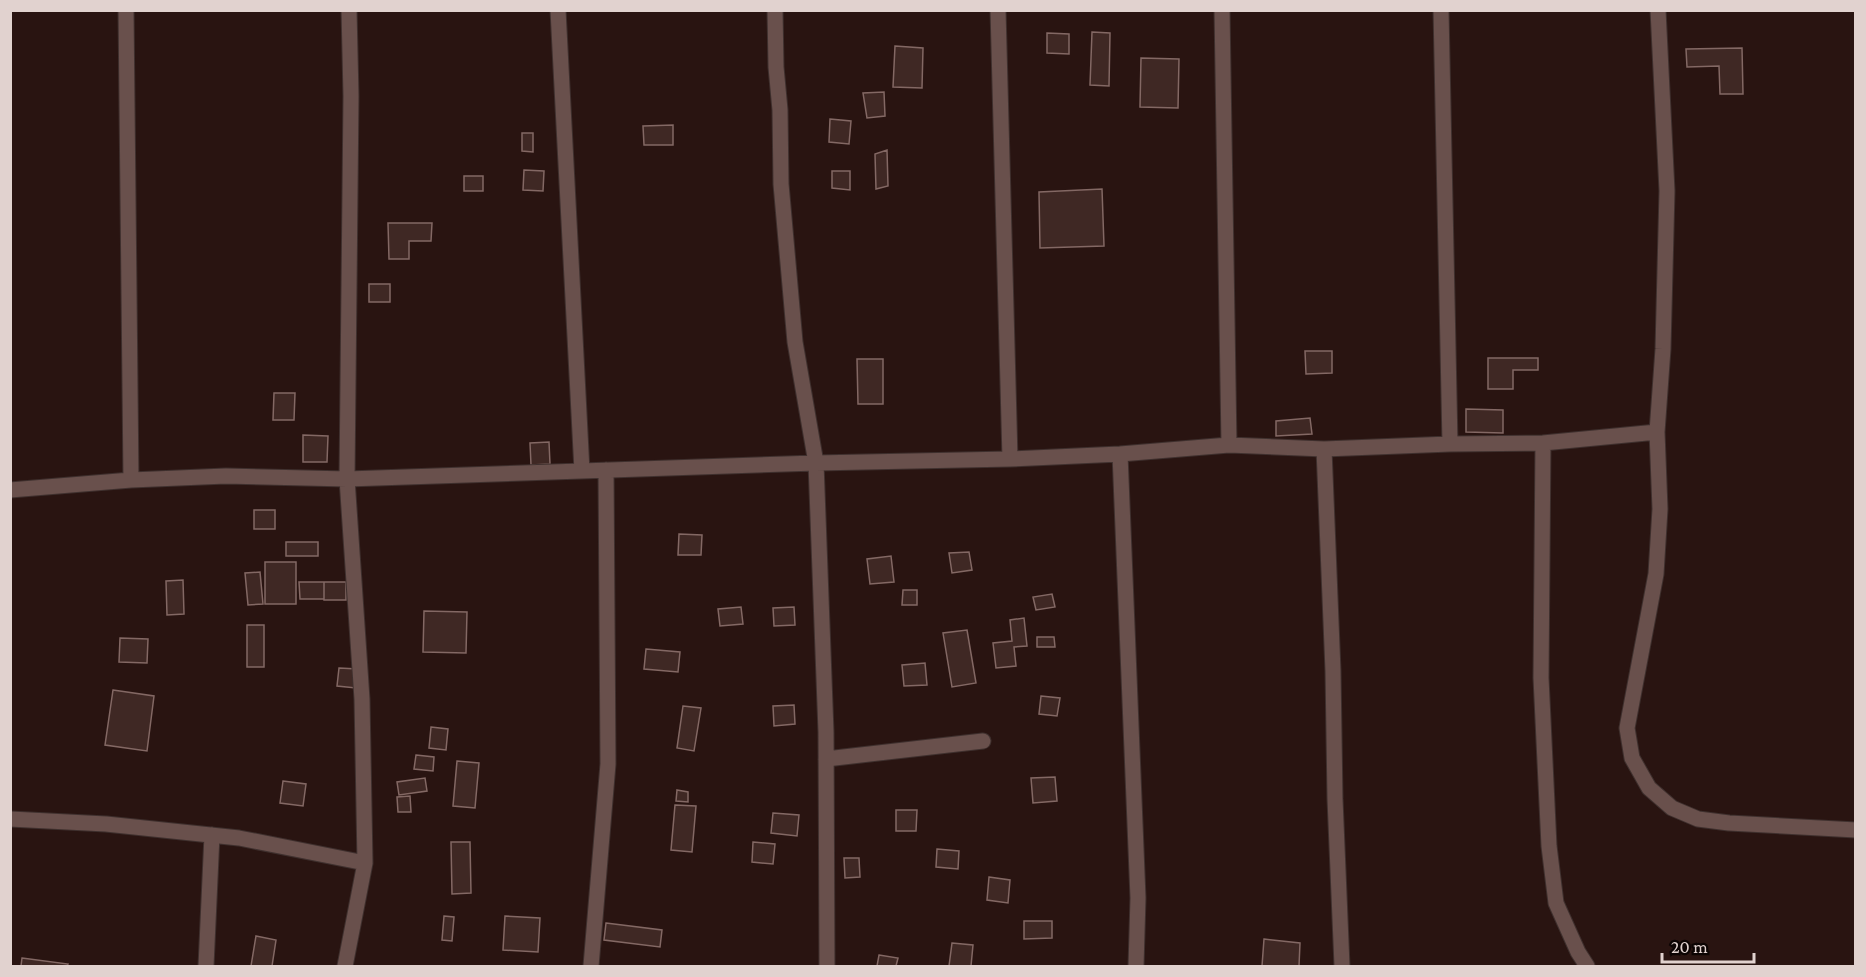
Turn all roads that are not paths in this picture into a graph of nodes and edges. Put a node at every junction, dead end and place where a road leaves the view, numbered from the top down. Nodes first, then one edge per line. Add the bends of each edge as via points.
1 (126, 10) edge
2 (349, 10) edge
3 (558, 10) edge
4 (775, 10) edge
5 (998, 10) edge
6 (1222, 10) edge
7 (1441, 10) edge
8 (1658, 10) edge
9 (1657, 432) junction
10 (1543, 443) junction
11 (1450, 444) junction
12 (1229, 445) junction
13 (1324, 449) junction
14 (1120, 454) junction
15 (1010, 459) junction
16 (816, 463) junction
17 (606, 470) junction
18 (582, 471) junction
19 (347, 479) junction
20 (131, 480) junction
21 (10, 490) edge
22 (983, 741) dead end
23 (826, 759) junction
24 (10, 819) edge
25 (1856, 830) edge
26 (212, 835) junction
27 (365, 862) junction
28 (206, 966) edge
29 (345, 966) edge
30 (591, 966) edge
31 (827, 966) edge
32 (1136, 966) edge
33 (1342, 966) edge
34 (1587, 966) edge

1 - 20 street
2 - 19 street
3 - 18 street
4 - 16 street via 782,184 794,331
5 - 15 street
6 - 12 street
7 - 11 street
8 - 9 street via 1666,191
9 - 10 street
9 - 25 street via 1660,509 1656,574 1627,728 1632,758 1649,788 1672,808 1698,819
10 - 11 street
10 - 34 street via 1541,678 1550,846 1556,903
11 - 13 street
12 - 13 street
12 - 14 street
13 - 33 street
14 - 15 street
14 - 32 street via 1138,898
15 - 16 street
16 - 17 street
16 - 23 street
17 - 18 street
17 - 30 street via 608,764
18 - 19 street
19 - 20 street via 225,476
19 - 27 street via 362,699
20 - 21 street
22 - 23 street
23 - 31 street
24 - 26 street
26 - 27 street
26 - 28 street
27 - 29 street

